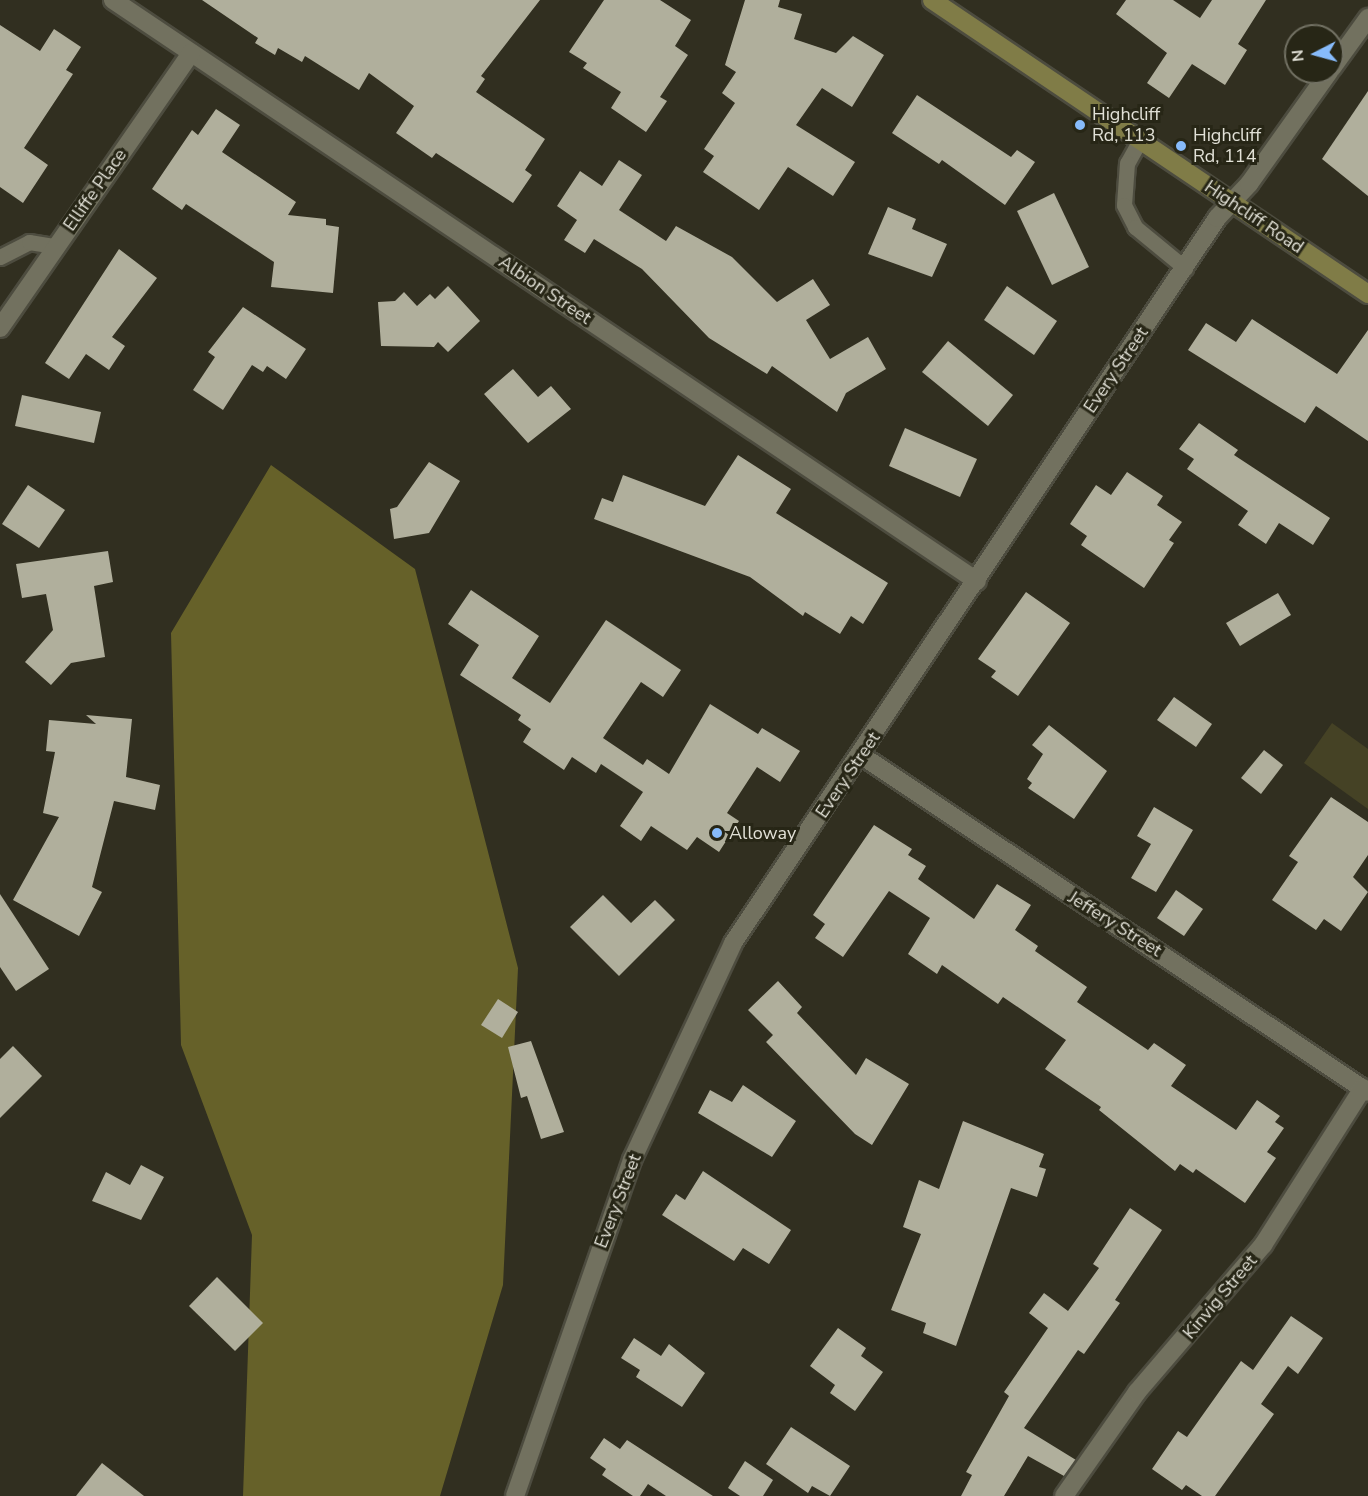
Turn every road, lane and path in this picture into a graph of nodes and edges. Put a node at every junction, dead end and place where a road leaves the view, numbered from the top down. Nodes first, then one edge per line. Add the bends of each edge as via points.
1 (113, 0) edge
2 (932, 0) edge
3 (1368, 18) edge
4 (1344, 51) edge
5 (191, 53) junction
6 (1320, 84) edge
7 (1140, 140) junction
8 (1232, 202) junction
9 (55, 246) junction
10 (0, 257) edge
11 (1185, 268) junction
12 (1368, 294) edge
13 (0, 328) edge
14 (977, 581) junction
15 (862, 756) junction
16 (1366, 1090) edge
17 (515, 1496) edge
18 (1064, 1496) edge

1 - 5 street, Albion Street
2 - 7 main road, Highcliff Road
3 - 4 street
5 - 9 street, Elliffe Place
5 - 14 street, Albion Street
6 - 8 street, Every Street
7 - 8 main road, Highcliff Road
7 - 11 lane via 1127,164 1124,205 1135,227
8 - 11 street, Every Street
8 - 12 main road, Highcliff Road
9 - 10 lane via 29,242
9 - 13 street, Elliffe Place
11 - 14 street, Every Street
14 - 15 street, Every Street
15 - 16 street, Jeffery Street
15 - 17 street, Every Street via 733,943 713,984 632,1160
16 - 18 street, Kinvig Street via 1263,1245 1137,1392

